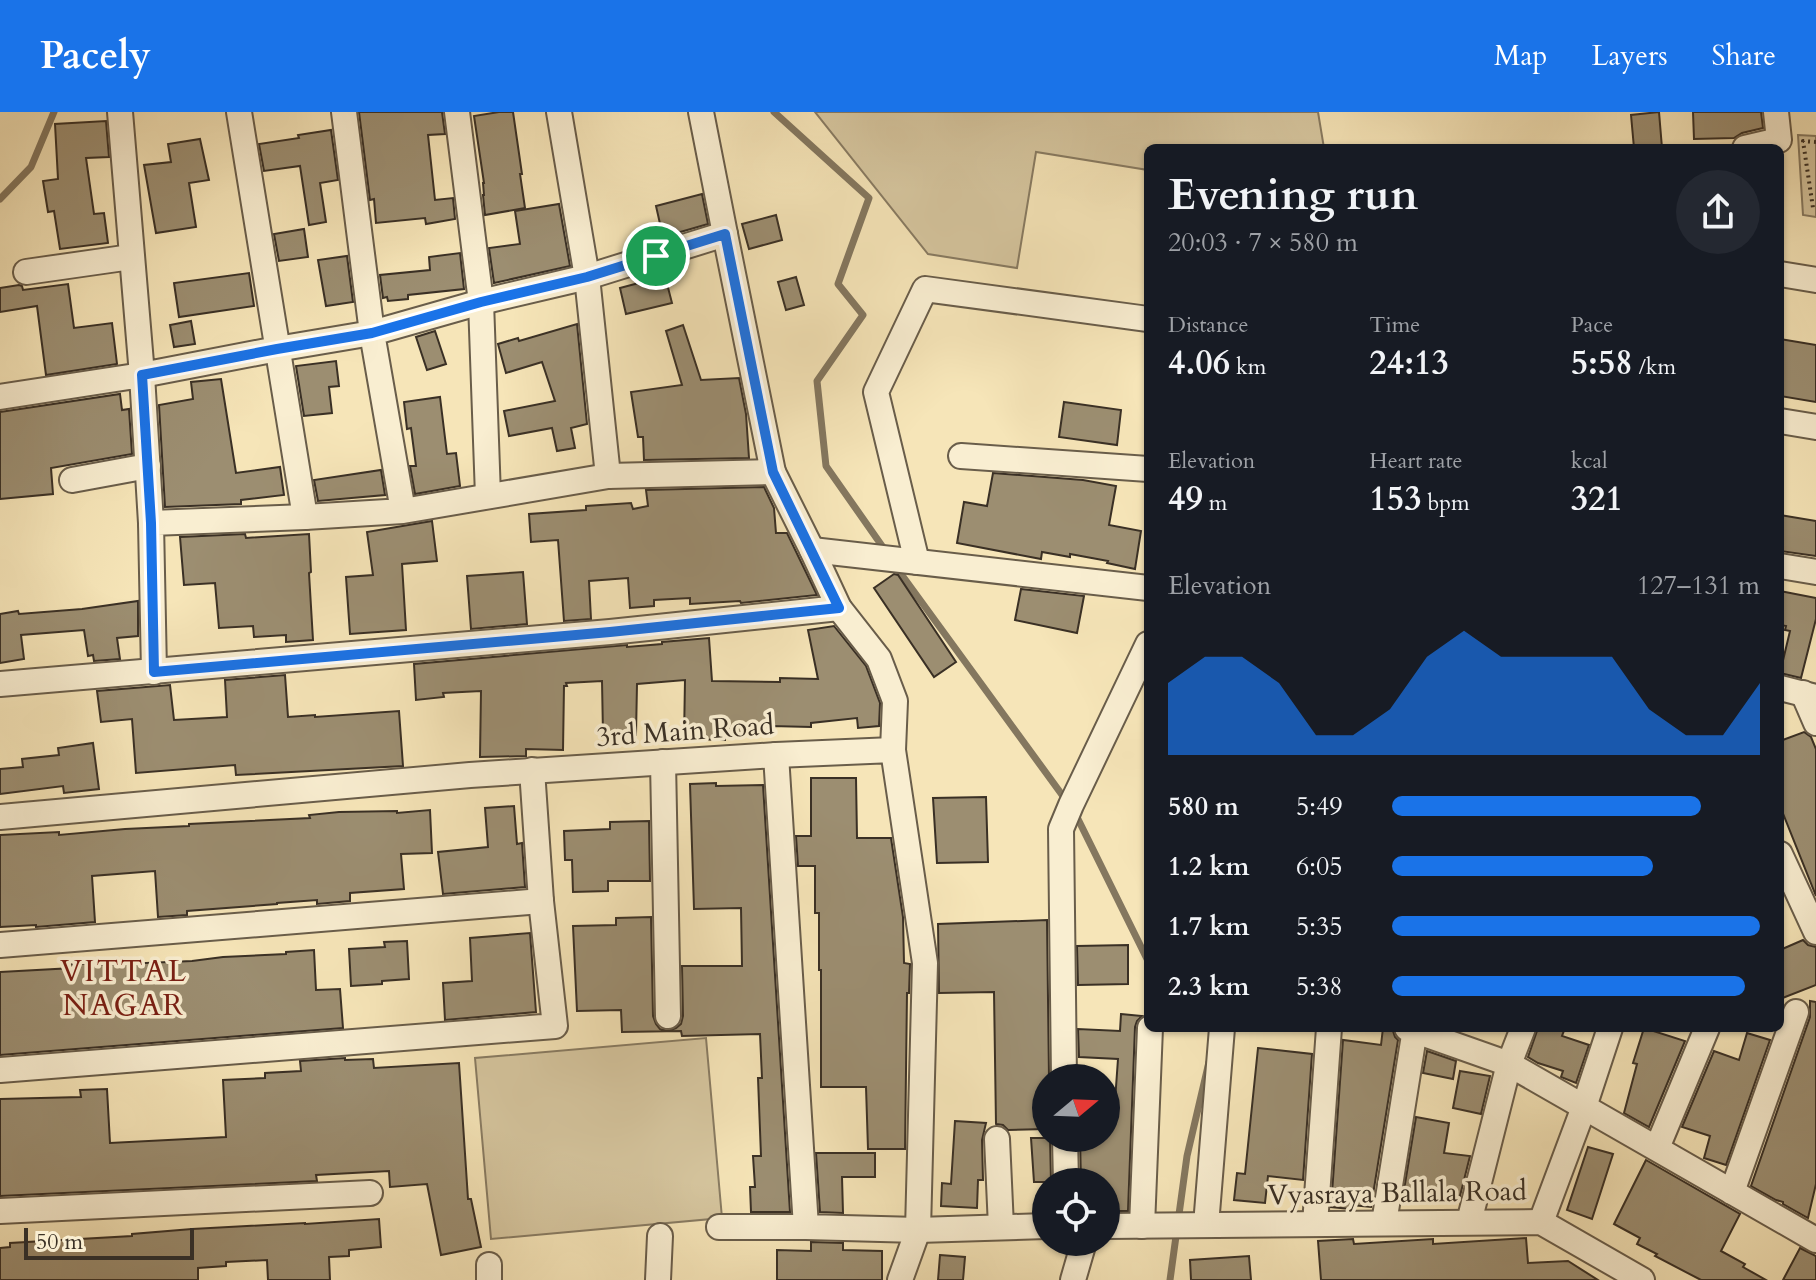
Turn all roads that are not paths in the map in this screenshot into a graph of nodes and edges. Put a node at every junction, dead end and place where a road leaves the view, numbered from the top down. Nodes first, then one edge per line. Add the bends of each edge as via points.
1 (120, 112) edge
2 (239, 112) edge
3 (344, 112) edge
4 (457, 112) edge
5 (559, 112) edge
6 (701, 112) edge
7 (1776, 112) edge
8 (1762, 144) edge
9 (725, 234) junction
10 (131, 257) junction
11 (26, 272) dead end
12 (1784, 275) edge
13 (587, 277) junction
14 (1816, 280) edge
15 (481, 302) junction
16 (1144, 318) edge
17 (372, 333) junction
18 (277, 349) junction
19 (142, 375) junction
20 (0, 397) edge
21 (1784, 422) edge
22 (1816, 427) edge
23 (961, 456) dead end
24 (148, 466) junction
25 (1144, 469) edge
26 (773, 472) junction
27 (608, 476) junction
28 (72, 480) dead end
29 (488, 496) junction
30 (403, 511) junction
31 (305, 517) junction
32 (151, 523) junction
33 (812, 550) junction
34 (910, 561) junction
35 (1784, 567) edge
36 (1816, 572) edge
37 (1144, 588) edge
38 (839, 608) junction
39 (1144, 652) edge
40 (154, 672) junction
41 (0, 684) edge
42 (1800, 693) edge
43 (1816, 723) edge
44 (893, 750) junction
45 (776, 755) junction
46 (663, 762) junction
47 (532, 770) junction
48 (0, 817) edge
49 (1784, 863) edge
50 (541, 901) junction
51 (1816, 932) edge
52 (0, 945) edge
53 (1797, 1012) edge
54 (668, 1016) dead end
55 (1150, 1032) edge
56 (1221, 1032) edge
57 (1329, 1032) edge
58 (1411, 1032) edge
59 (1419, 1032) edge
60 (1521, 1032) edge
61 (1609, 1032) edge
62 (1705, 1032) edge
63 (1064, 1064) edge
64 (1509, 1064) junction
65 (0, 1070) edge
66 (1584, 1107) junction
67 (997, 1139) dead end
68 (1657, 1148) junction
69 (1732, 1192) junction
70 (370, 1193) dead end
71 (0, 1211) edge
72 (1469, 1222) junction
73 (1541, 1222) junction
74 (1384, 1223) junction
75 (1315, 1224) junction
76 (1150, 1225) junction
77 (1196, 1225) junction
78 (1032, 1226) edge
79 (1120, 1226) edge
80 (719, 1227) dead end
81 (806, 1227) junction
82 (1001, 1227) junction
83 (1814, 1229) edge
84 (918, 1230) junction
85 (660, 1236) dead end
86 (1080, 1256) edge
87 (658, 1280) edge
88 (900, 1280) edge
89 (1073, 1280) edge
90 (1642, 1280) edge

1 - 10 street
2 - 18 street
3 - 17 street
4 - 15 street
5 - 13 street
6 - 9 street
7 - 8 street via 1779,140
9 - 13 street
9 - 26 street
10 - 11 street
10 - 19 street
12 - 14 street
13 - 15 street
13 - 27 street
15 - 17 street
15 - 29 street
16 - 34 street via 925,289 876,392
17 - 18 street
17 - 30 street
18 - 19 street
18 - 31 street
19 - 20 street
19 - 24 street
21 - 22 street
23 - 25 street
24 - 28 street
24 - 32 street
26 - 27 street
26 - 33 street
27 - 29 street
29 - 30 street
30 - 31 street
31 - 32 street
32 - 40 street
33 - 34 street
33 - 38 street
34 - 37 street
35 - 36 street
38 - 40 street
38 - 44 street via 879,659 895,701
39 - 63 street via 1061,829
40 - 41 street
42 - 43 street
44 - 45 street, 3rd Main Road
44 - 84 street via 925,963
45 - 46 street, 3rd Main Road
45 - 81 street
46 - 47 street, 3rd Main Road
46 - 54 street
47 - 48 street, 3rd Main Road
47 - 50 street
49 - 51 street
50 - 52 street
50 - 65 street via 555,1026
53 - 69 street
55 - 76 street
56 - 77 street
57 - 75 street
58 - 74 street
59 - 64 street
60 - 64 street
61 - 66 street
62 - 68 street
64 - 66 street
64 - 72 street
66 - 68 street
66 - 73 street
67 - 82 street
68 - 69 street
69 - 83 street
70 - 71 street
72 - 73 street, Vyasraya Ballala Road
72 - 74 street, Vyasraya Ballala Road
73 - 90 street, Vyasraya Ballala Road
74 - 75 street, Vyasraya Ballala Road
75 - 77 street, Vyasraya Ballala Road
76 - 77 street, Vyasraya Ballala Road
76 - 79 street, Vyasraya Ballala Road
78 - 82 street
80 - 81 street
81 - 84 street
82 - 84 street
84 - 88 street
85 - 87 street
86 - 89 street

